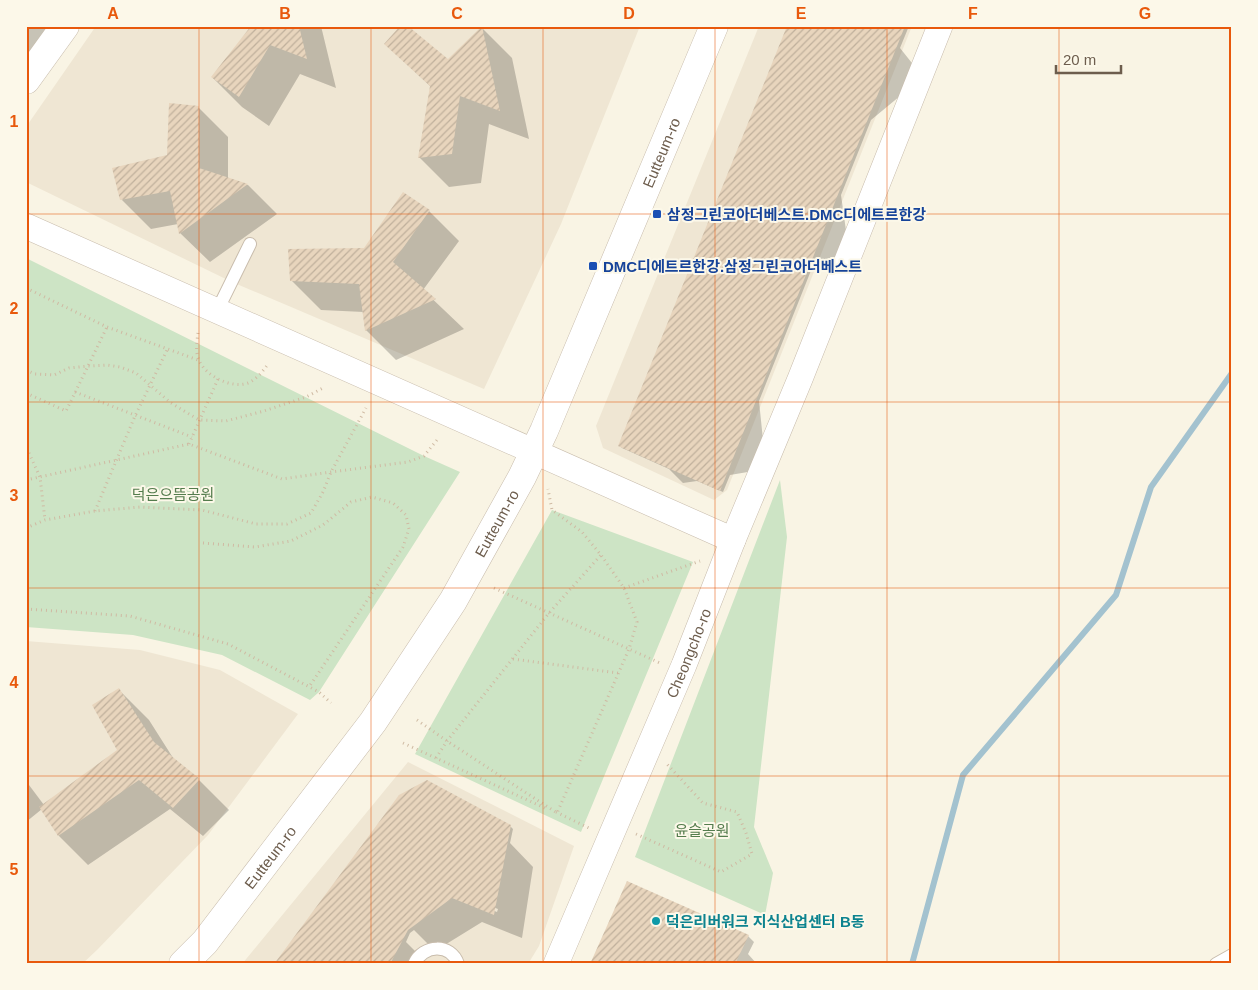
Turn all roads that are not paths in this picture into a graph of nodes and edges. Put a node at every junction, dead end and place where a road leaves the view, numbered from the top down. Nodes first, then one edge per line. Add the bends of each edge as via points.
1 (66, 26) edge
2 (714, 26) edge
3 (940, 26) edge
4 (26, 80) edge
5 (26, 226) edge
6 (250, 244) dead end
7 (217, 311) junction
8 (535, 452) junction
9 (733, 540) junction
10 (1232, 955) edge
11 (183, 964) edge
12 (414, 964) edge
13 (458, 964) edge
14 (556, 964) edge
15 (1216, 964) edge

1 - 4 street
2 - 8 street, Eutteum-ro
3 - 9 street, Cheongcho-ro
5 - 7 street
6 - 7 lane
7 - 8 street
8 - 9 street
8 - 11 street, Eutteum-ro via 453,601 373,722 204,942
9 - 14 street, Cheongcho-ro via 684,665
10 - 15 lane
12 - 13 lane via 421,954 436,948 451,953

